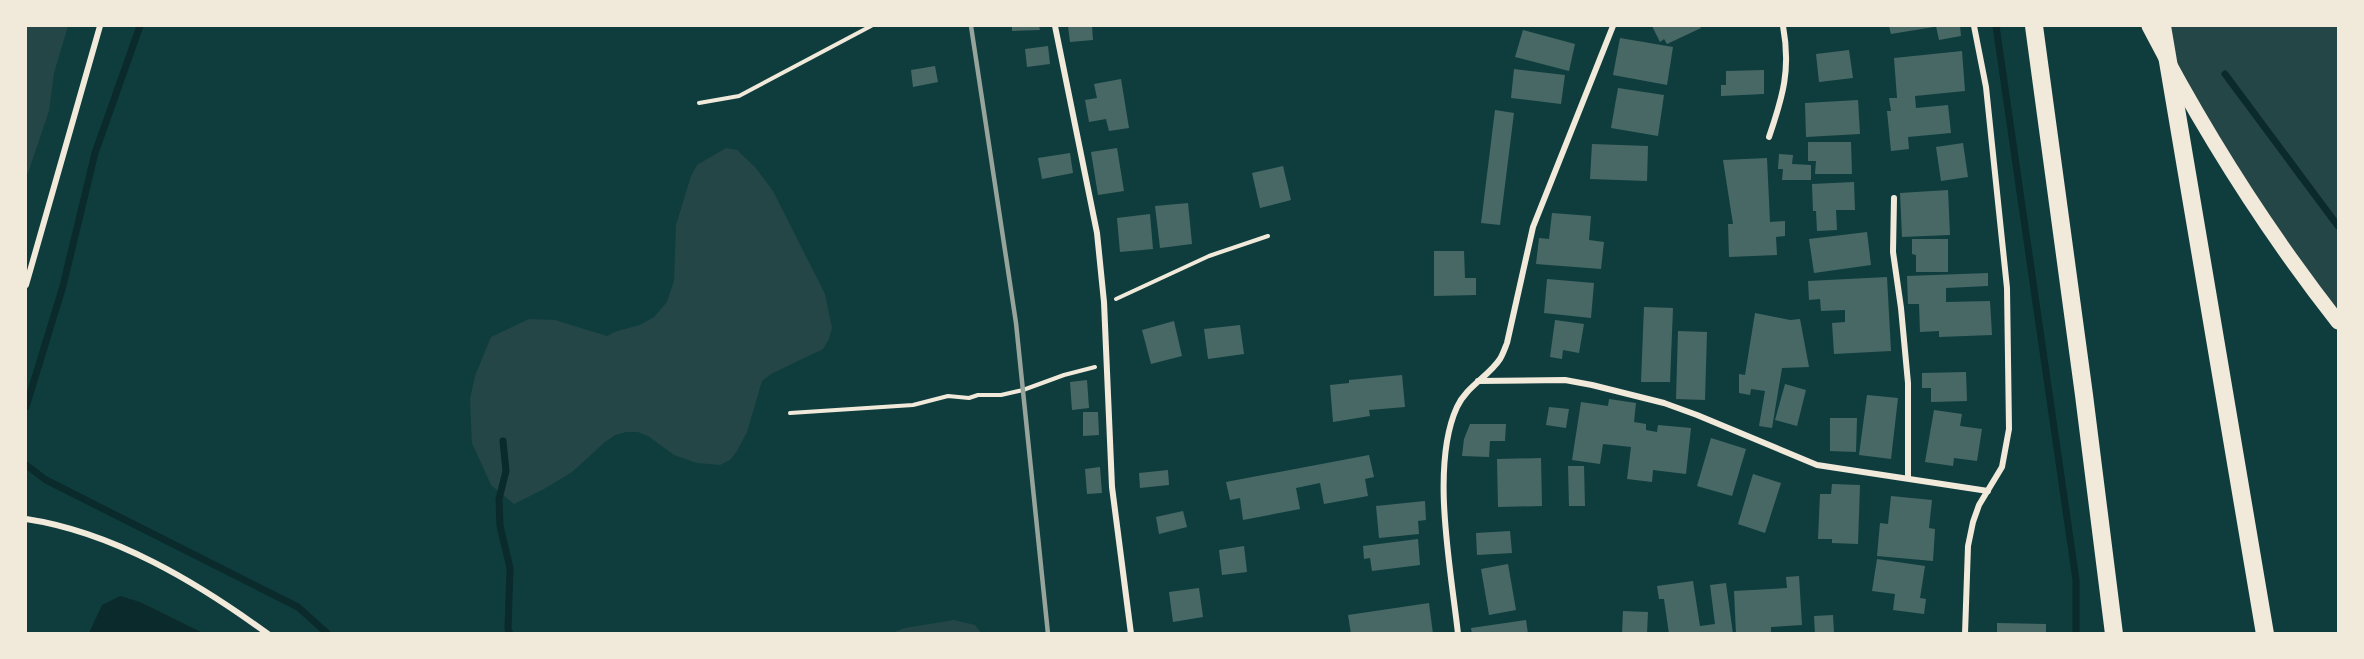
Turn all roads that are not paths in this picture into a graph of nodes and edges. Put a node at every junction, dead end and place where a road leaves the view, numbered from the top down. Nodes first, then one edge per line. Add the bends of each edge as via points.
1 (100, 26) edge
2 (1055, 26) edge
3 (1613, 26) edge
4 (1783, 26) edge
5 (1974, 26) edge
6 (2034, 26) edge
7 (2149, 26) edge
8 (2162, 26) edge
9 (1769, 138) dead end
10 (1894, 198) dead end
11 (26, 285) edge
12 (2338, 322) edge
13 (1478, 381) junction
14 (1908, 478) junction
15 (1988, 491) junction
16 (26, 519) edge
17 (268, 633) edge
18 (1131, 633) edge
19 (1458, 633) edge
20 (1965, 633) edge
21 (2114, 633) edge
22 (2265, 633) edge

1 - 11 street
2 - 18 street via 1097,233 1112,488
3 - 13 street via 1533,227 1507,343 1499,360
4 - 9 street via 1784,92
5 - 15 street via 1986,87 2007,288 2009,429 2002,467
6 - 21 highway
7 - 12 main road via 2249,198
8 - 22 highway
10 - 14 street via 1893,252 1908,383
13 - 14 street via 1565,380 1611,388 1697,415 1817,465
13 - 19 street via 1458,405 1446,446 1446,526
14 - 15 street
15 - 20 street via 1973,522 1968,546
16 - 17 street via 76,529 120,548 206,592

